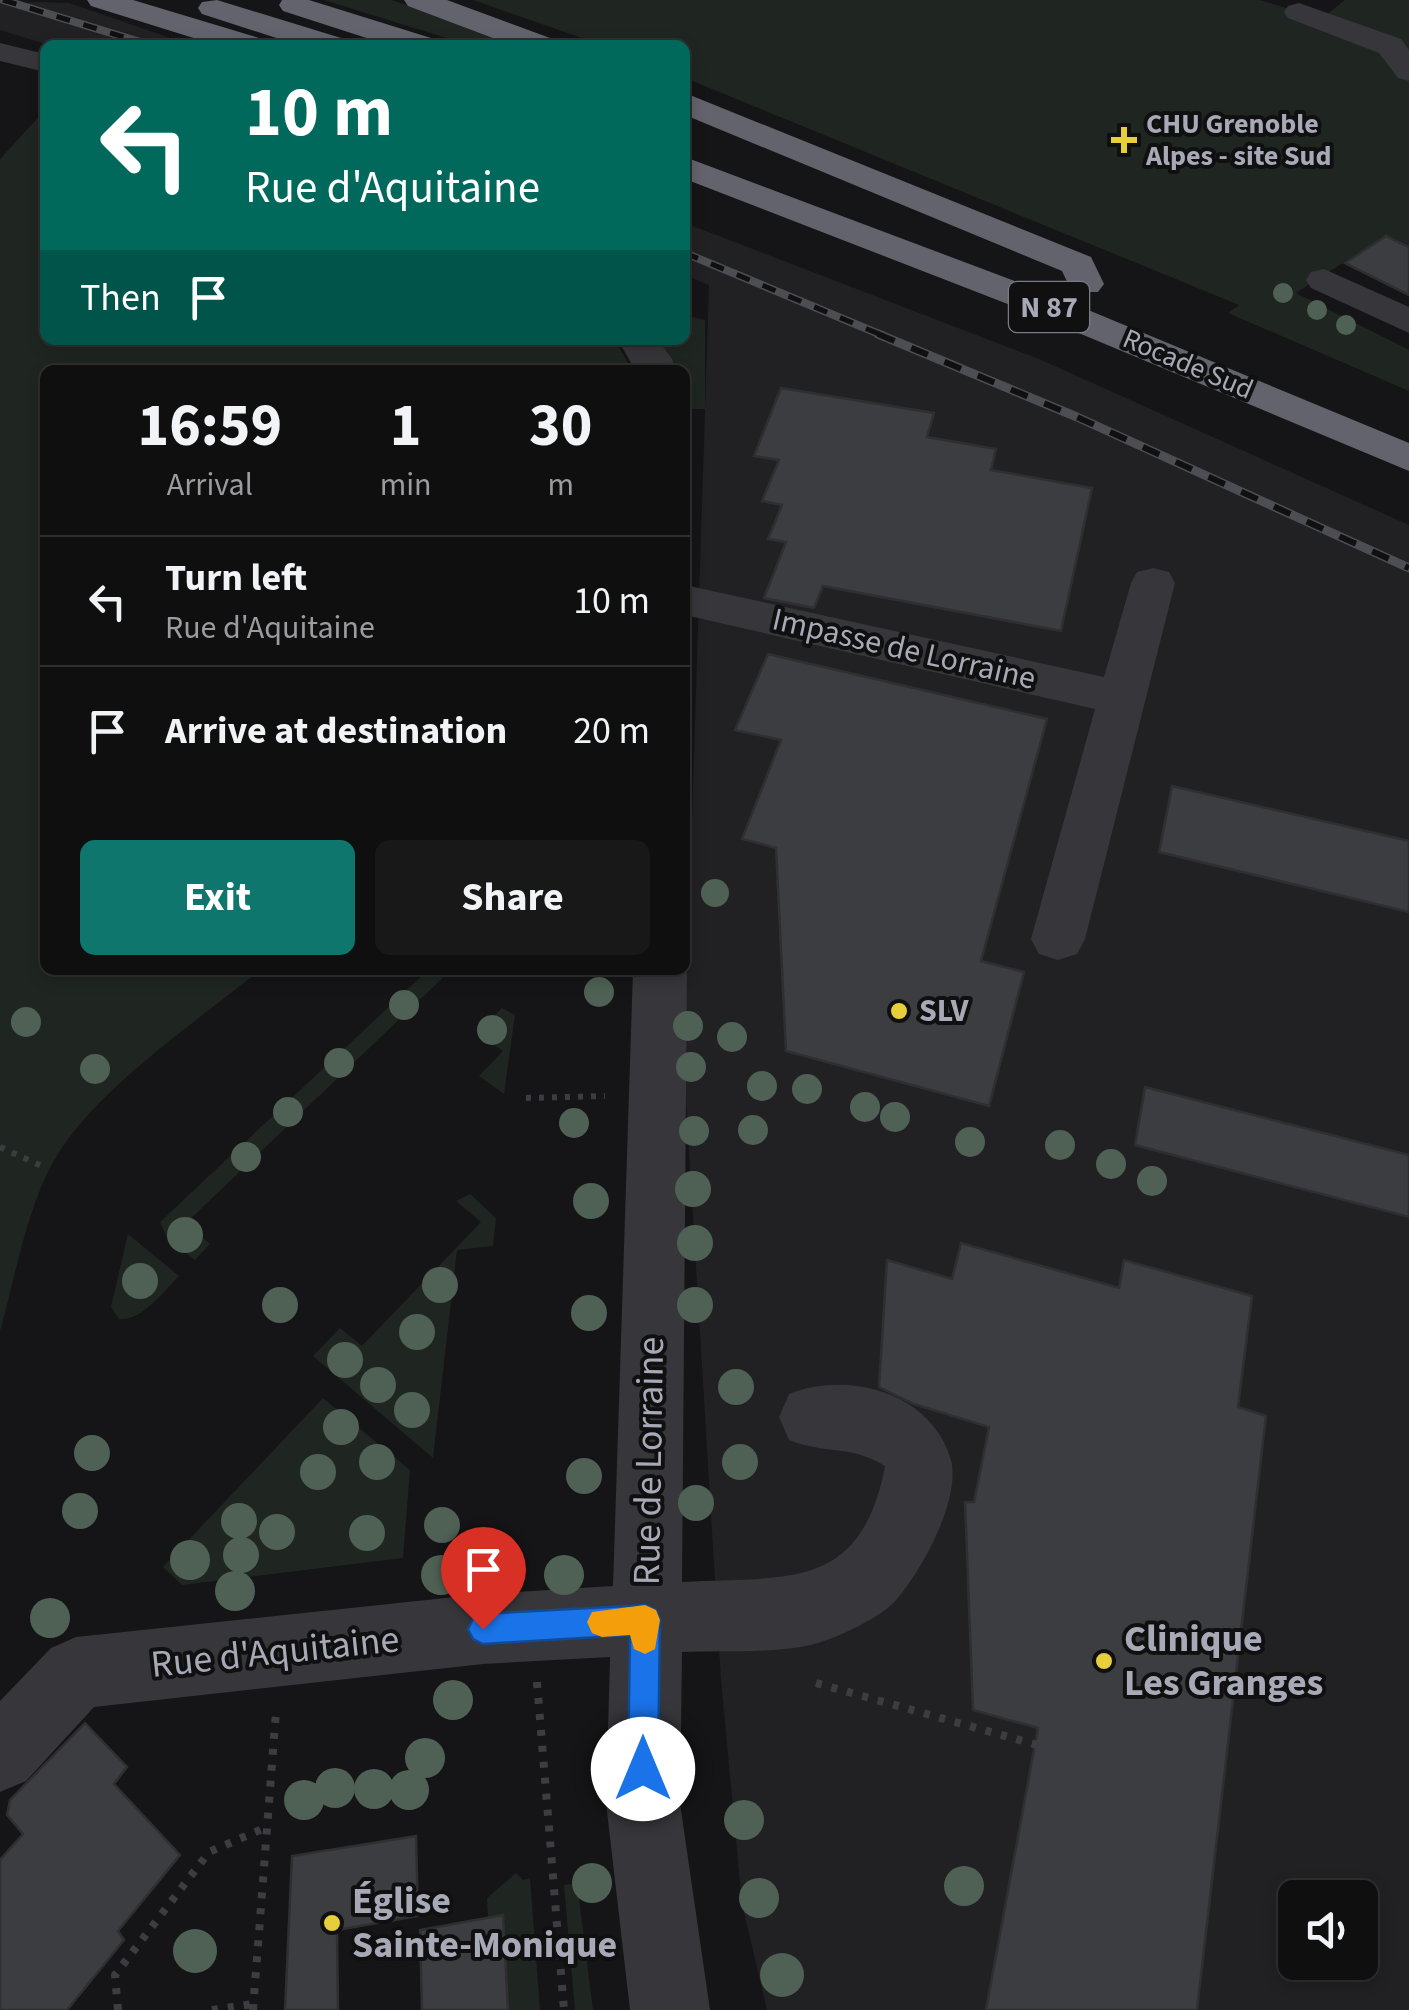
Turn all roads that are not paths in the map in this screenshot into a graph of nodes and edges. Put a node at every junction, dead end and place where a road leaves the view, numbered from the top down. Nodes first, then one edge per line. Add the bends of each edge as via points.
1 (186, 0) edge
2 (278, 0) edge
3 (418, 0) edge
4 (112, 2) edge
5 (1299, 12) dead end
6 (232, 40) edge
7 (314, 40) edge
8 (404, 40) edge
9 (526, 40) edge
10 (0, 52) edge
11 (0, 63) edge
12 (40, 64) edge
13 (40, 65) edge
14 (1409, 71) edge
15 (690, 105) edge
16 (690, 136) edge
17 (690, 169) edge
18 (690, 197) edge
19 (1324, 280) dead end
20 (1085, 284) junction
21 (1409, 322) edge
22 (1409, 419) edge
23 (1409, 458) edge
24 (1409, 472) edge
25 (1153, 583) dead end
26 (690, 601) edge
27 (1122, 698) junction
28 (1058, 939) dead end
29 (660, 975) edge
30 (812, 1417) dead end
31 (645, 1620) junction
32 (0, 1755) edge
33 (670, 2010) edge

1 - 7 highway
2 - 8 highway
3 - 9 highway
4 - 6 highway
5 - 14 street via 1390,46
10 - 12 street
11 - 13 street
15 - 20 highway via 1078,265
16 - 20 highway, Rocade Sud / N 87
17 - 23 highway, Rocade Sud / N 87 via 1039,303
18 - 24 highway via 1072,337
19 - 21 street
20 - 22 highway, Rocade Sud / N 87
25 - 27 street
26 - 27 street, Impasse de Lorraine
27 - 28 street
29 - 31 street, Rue de Lorraine
30 - 31 street, Rue d'Aquitaine via 867,1418 908,1442 919,1464 910,1520 871,1578 816,1609
31 - 32 street, Rue d'Aquitaine via 76,1673
31 - 33 street, Rue de Lorraine via 643,1804

